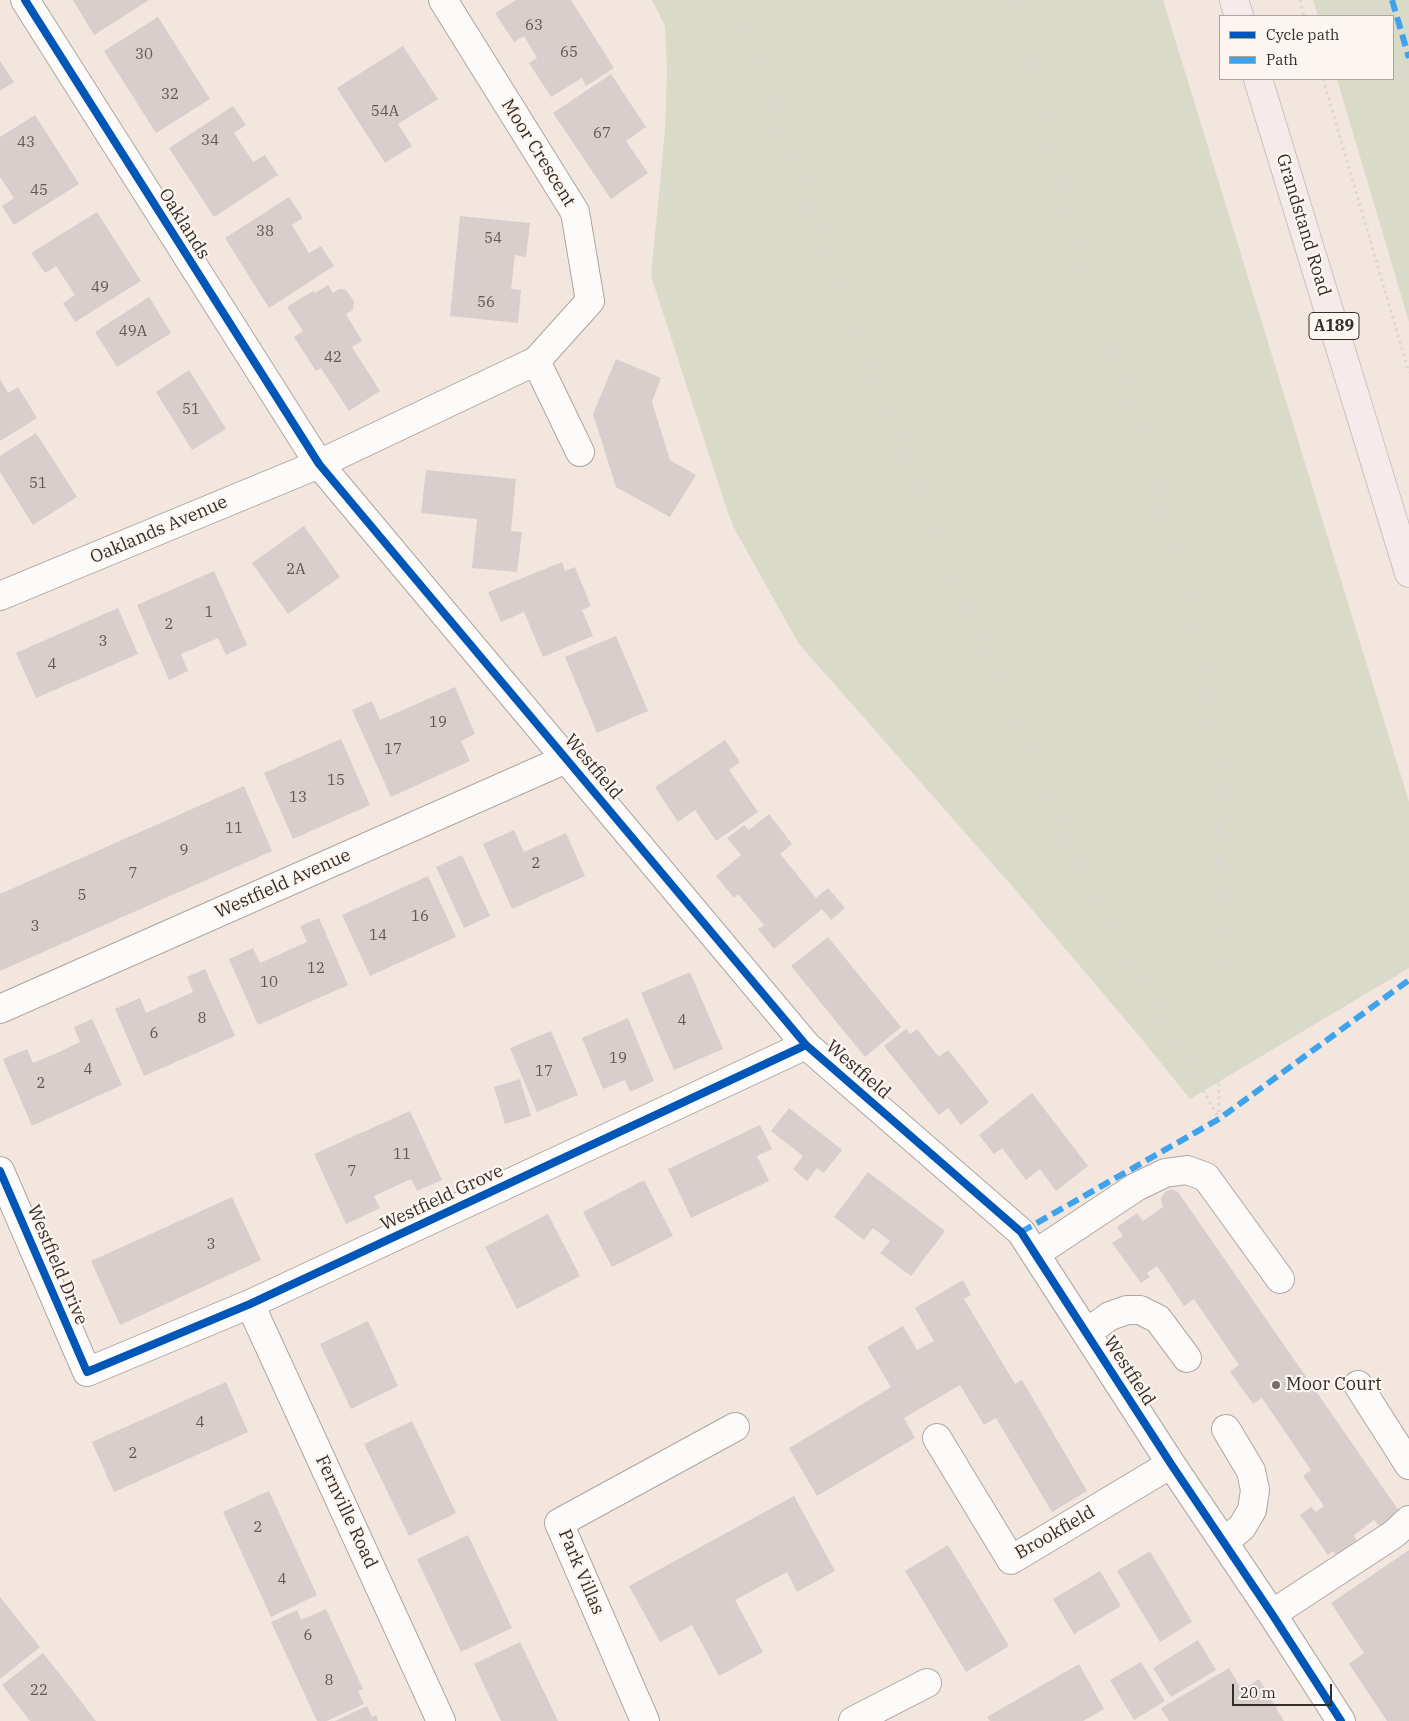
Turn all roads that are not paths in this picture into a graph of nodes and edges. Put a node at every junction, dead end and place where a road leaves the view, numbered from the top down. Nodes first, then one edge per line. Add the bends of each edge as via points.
1 (25, 0) edge
2 (443, 0) edge
3 (1234, 0) edge
4 (1239, 15) edge
5 (1258, 80) edge
6 (536, 361) junction
7 (580, 452) dead end
8 (319, 464) junction
9 (1409, 572) edge
10 (0, 596) edge
11 (566, 759) junction
12 (0, 1009) edge
13 (806, 1044) junction
14 (0, 1171) edge
15 (1035, 1254) junction
16 (1280, 1279) dead end
17 (250, 1304) junction
18 (1086, 1332) junction
19 (1187, 1358) dead end
20 (87, 1372) joint
21 (1358, 1385) dead end
22 (735, 1427) dead end
23 (1226, 1430) dead end
24 (937, 1438) dead end
25 (1171, 1464) junction
26 (1409, 1465) edge
27 (1409, 1520) edge
28 (1224, 1542) junction
29 (1272, 1614) junction
30 (927, 1684) dead end
31 (441, 1721) edge
32 (645, 1721) edge
33 (853, 1721) edge
34 (1341, 1721) edge

1 - 8 street, Oaklands
2 - 6 street, Moor Crescent via 575,212 590,301
3 - 4 main road
5 - 9 main road, Grandstand Road / A189
6 - 7 street
6 - 8 street, Moor Crescent
8 - 10 street, Oaklands Avenue
8 - 11 street, Westfield
11 - 12 street, Westfield Avenue
11 - 13 street, Westfield
13 - 15 street, Westfield via 1021,1232
13 - 17 street, Westfield Grove
14 - 20 street, Westfield Drive
15 - 16 street via 1136,1187 1165,1173 1187,1170 1206,1177
15 - 18 street, Westfield
17 - 20 street, Westfield Grove
17 - 31 street, Fernville Road
18 - 19 street via 1110,1316 1127,1310 1140,1310 1158,1319
18 - 25 street, Westfield
21 - 26 street
22 - 32 street, Park Villas via 560,1523
23 - 28 street via 1251,1471 1255,1490 1252,1510 1242,1527
24 - 25 street, Brookfield via 1010,1560
25 - 28 street, Westfield
27 - 29 street via 1394,1534
28 - 29 street, Westfield
29 - 34 street, Westfield
30 - 33 street

